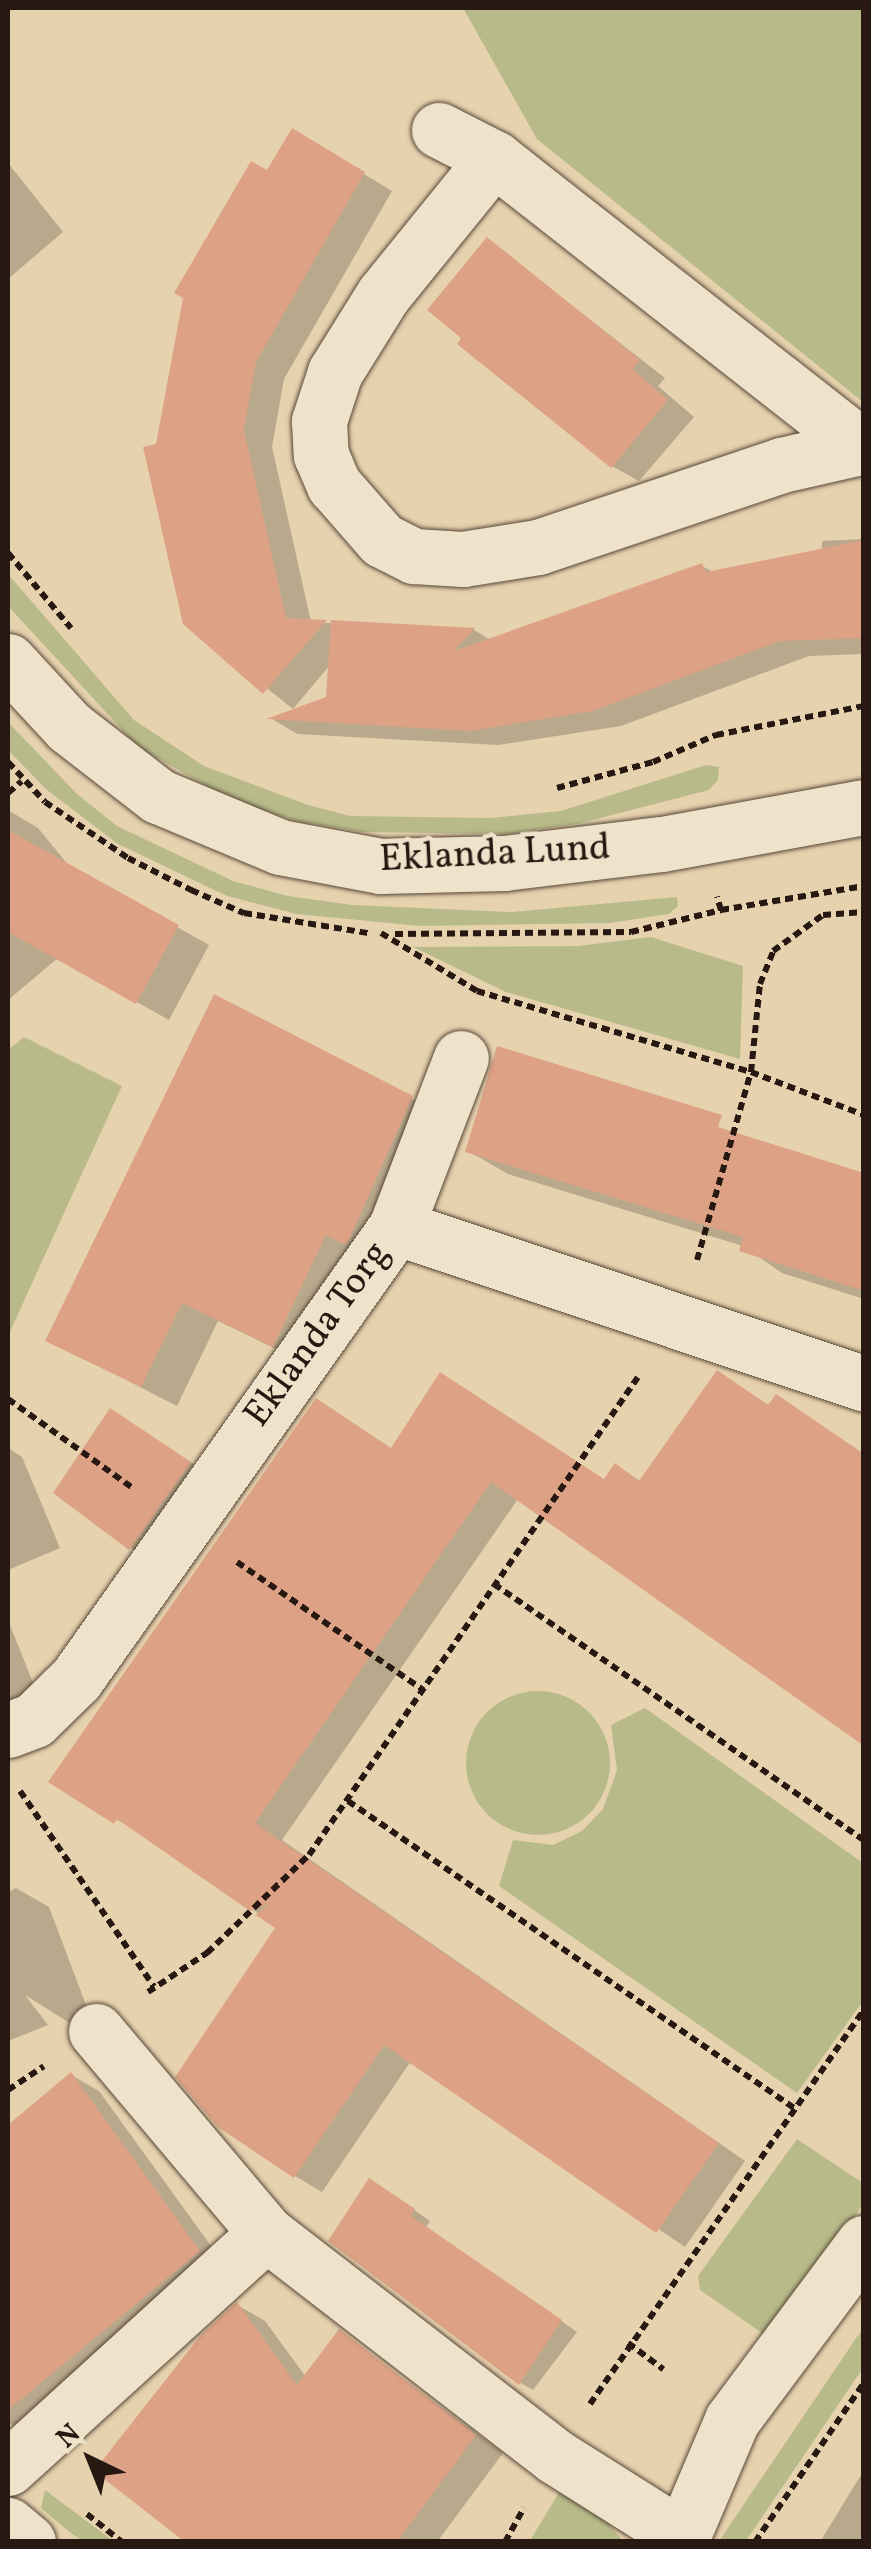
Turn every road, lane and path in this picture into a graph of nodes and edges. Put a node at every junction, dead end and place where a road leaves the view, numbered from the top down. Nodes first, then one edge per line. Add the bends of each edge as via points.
1 (439, 130) dead end
2 (494, 158) junction
3 (862, 447) edge
4 (8, 553) edge
5 (84, 643) dead end
6 (8, 662) edge
7 (864, 706) edge
8 (8, 762) edge
9 (550, 789) dead end
10 (8, 793) edge
11 (864, 808) edge
12 (864, 886) edge
13 (721, 910) dead end
14 (864, 912) edge
15 (381, 933) dead end
16 (460, 1058) dead end
17 (751, 1072) junction
18 (864, 1114) edge
19 (396, 1226) junction
20 (675, 1325) junction
21 (864, 1384) edge
22 (494, 1584) junction
23 (8, 1730) edge
24 (8, 1774) edge
25 (348, 1801) junction
26 (864, 1840) edge
27 (154, 1988) junction
28 (864, 2010) edge
29 (96, 2031) junction
30 (8, 2090) edge
31 (794, 2108) junction
32 (266, 2234) junction
33 (864, 2243) edge
34 (628, 2344) junction
35 (663, 2369) dead end
36 (864, 2383) edge
37 (556, 2457) junction
38 (8, 2468) edge
39 (8, 2525) edge
40 (681, 2540) edge
41 (28, 2542) edge
42 (505, 2542) edge
43 (755, 2542) edge

1 - 2 street
2 - 3 street
2 - 3 street via 383,295 335,372 318,421 321,455 334,485 382,540 414,556 462,558 538,547 781,464
4 - 5 path
6 - 11 street, Eklanda Lund via 69,726 158,796 280,847 381,866 504,862 622,848
7 - 9 path via 716,736 619,774
8 - 10 path via 22,781
12 - 13 path
14 - 17 path via 823,915 773,951 760,984
15 - 17 path via 478,991
16 - 19 street
17 - 18 path
17 - 20 path
19 - 20 street, Eklanda Torg
19 - 23 street, Eklanda Torg via 76,1679 34,1720
20 - 21 street, Eklanda Torg
20 - 22 path
22 - 25 path
22 - 26 path
24 - 27 path
25 - 27 path via 308,1855 248,1916
25 - 31 path
27 - 29 path
28 - 31 path
29 - 30 path
29 - 32 street
31 - 34 path
32 - 37 street
32 - 38 street
33 - 40 street via 732,2420
34 - 35 path
34 - 37 path
36 - 43 path
37 - 40 street
37 - 42 path
39 - 41 street

